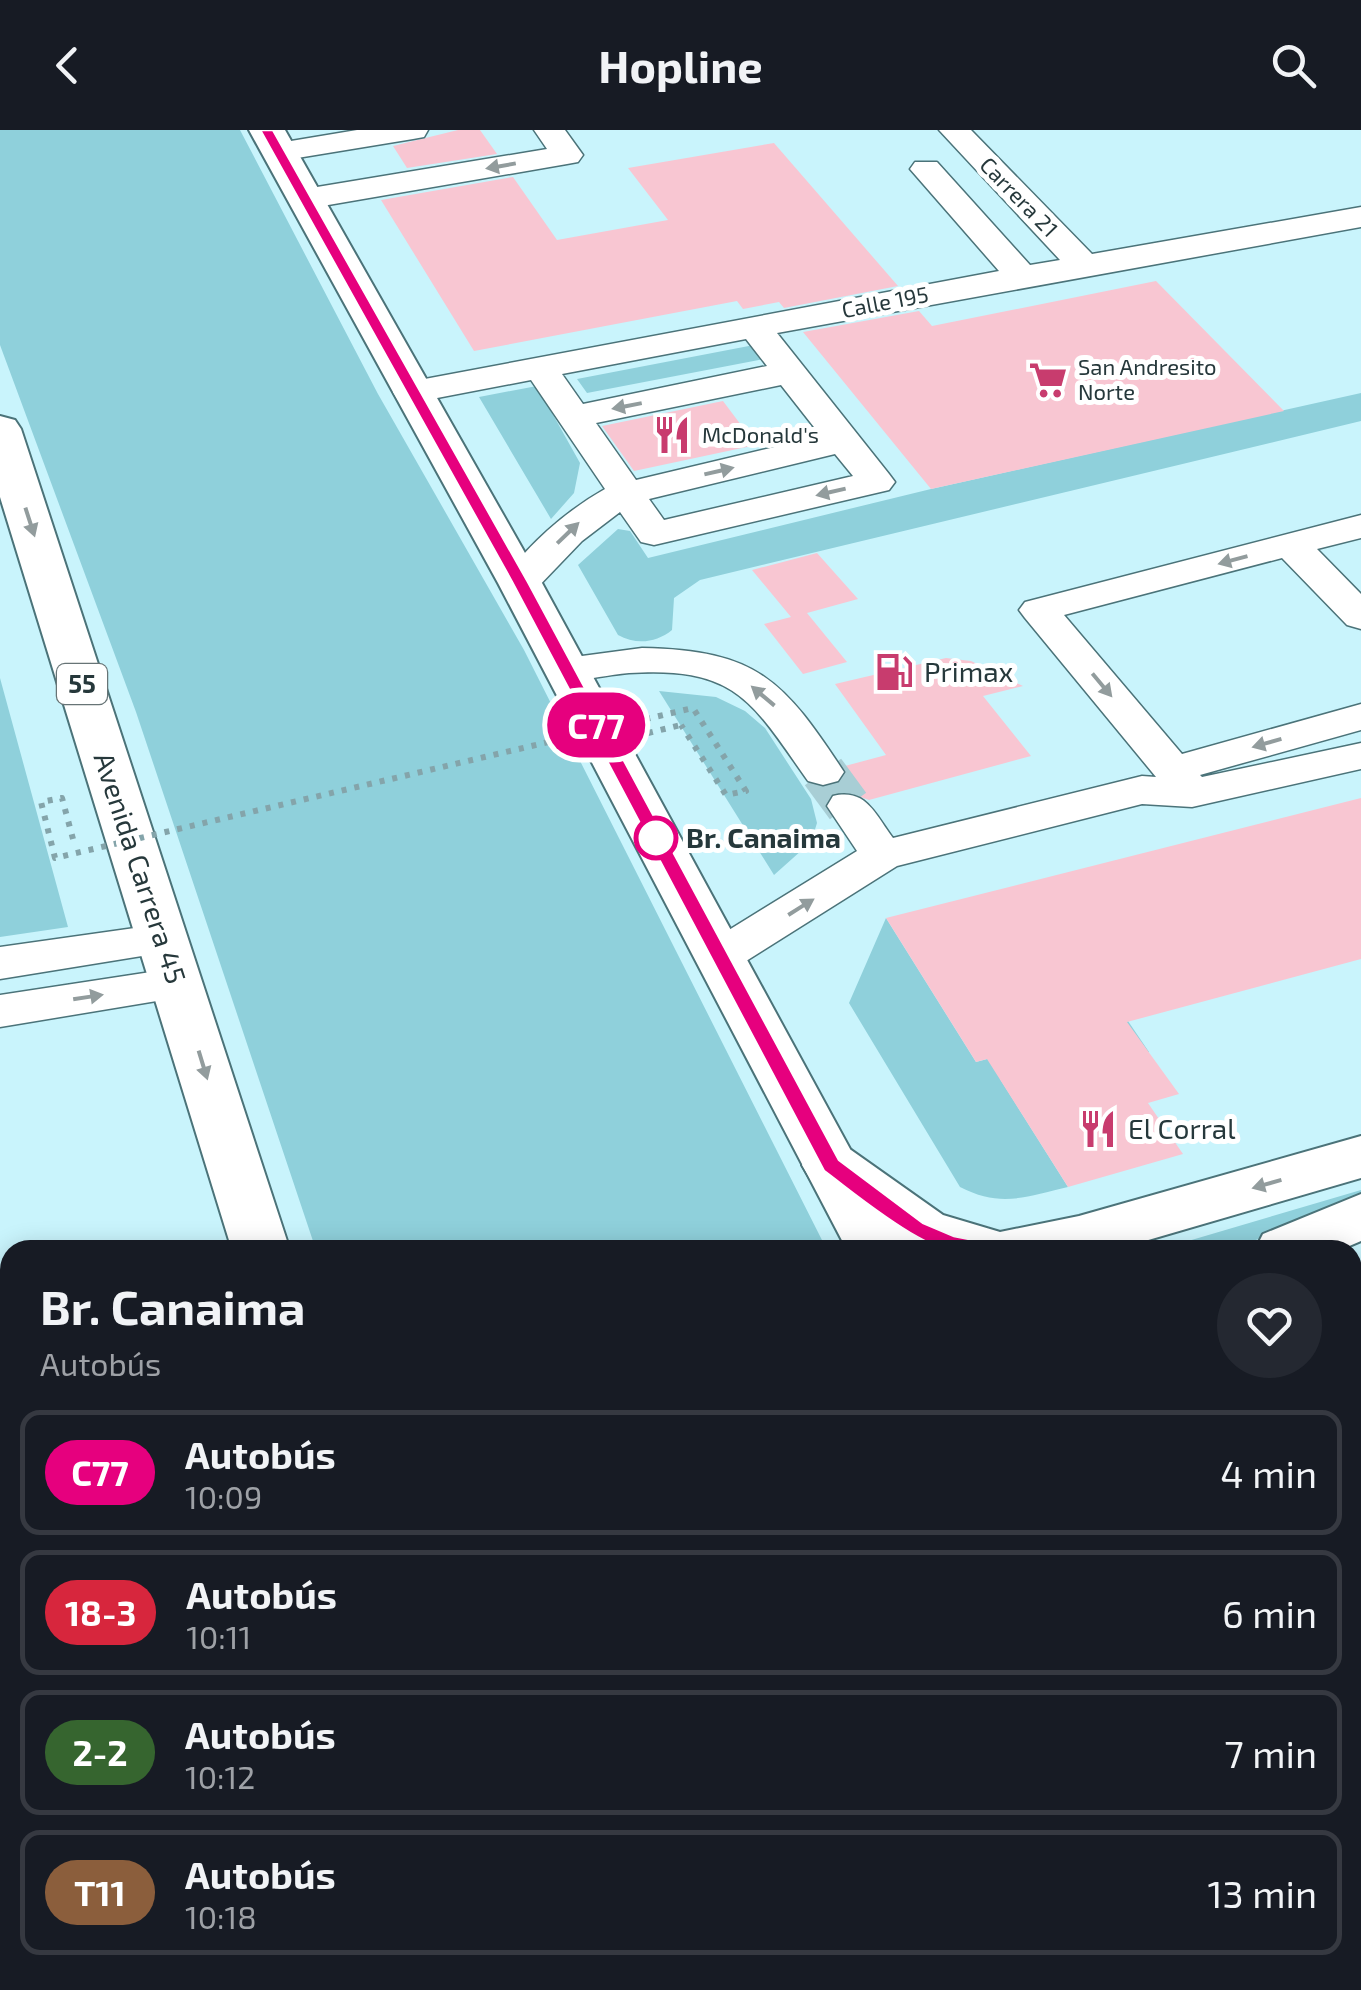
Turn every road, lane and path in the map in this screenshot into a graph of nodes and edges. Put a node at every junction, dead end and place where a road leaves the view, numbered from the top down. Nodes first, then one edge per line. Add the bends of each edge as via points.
1 (413, 130) edge
2 (549, 130) edge
3 (954, 130) edge
4 (273, 141) edge
5 (926, 169) dead end
6 (305, 199) junction
7 (1361, 217) edge
8 (1084, 265) junction
9 (1022, 276) junction
10 (753, 326) junction
11 (540, 367) junction
12 (791, 372) junction
13 (411, 392) junction
14 (572, 416) junction
15 (0, 430) edge
16 (844, 441) junction
17 (624, 494) junction
18 (1361, 526) edge
19 (1291, 545) junction
20 (520, 582) junction
21 (1361, 617) edge
22 (566, 669) junction
23 (1361, 717) edge
24 (681, 725) dead end
25 (1361, 756) edge
26 (1169, 784) junction
27 (73, 840) dead end
28 (882, 855) junction
29 (719, 957) junction
30 (170, 961) junction
31 (0, 963) edge
32 (0, 1011) edge
33 (1361, 1157) edge
34 (832, 1166) junction
35 (1361, 1216) edge
36 (258, 1240) edge
37 (871, 1240) edge
38 (944, 1240) edge
39 (1069, 1240) edge
40 (1307, 1240) edge

1 - 4 street
2 -> 6 street via 567,155
3 - 8 street, Carrera 21
4 - 6 main road
5 - 9 street
6 - 13 main road
7 - 8 street, Calle 195
8 - 9 street, Calle 195
9 - 10 street, Calle 195
10 - 11 street, Calle 195
10 - 12 street
11 - 13 street, Calle 195
11 - 14 street
12 -> 14 street
12 - 16 street
13 - 20 main road
14 - 17 street
15 -> 30 main road, Avenida Carrera 45 / 55
17 -> 16 street
16 -> 17 street via 876,482 654,534
20 -> 17 street via 572,527
18 - 19 street
19 - 21 street
19 -> 26 street via 1039,610
20 - 22 main road
28 -> 22 street via 764,692 704,664 632,657
22 - 29 main road
23 -> 26 street
24 - 27 path, bridge via 726,795 746,791 693,708 55,858 41,802 62,798
25 - 26 street
26 - 28 street
29 -> 28 street
29 - 34 main road
30 - 31 street
32 -> 30 street
30 -> 36 main road, Avenida Carrera 45 / 55
33 -> 39 main road
34 - 37 main road
34 - 38 main road via 916,1228
35 - 40 main road

